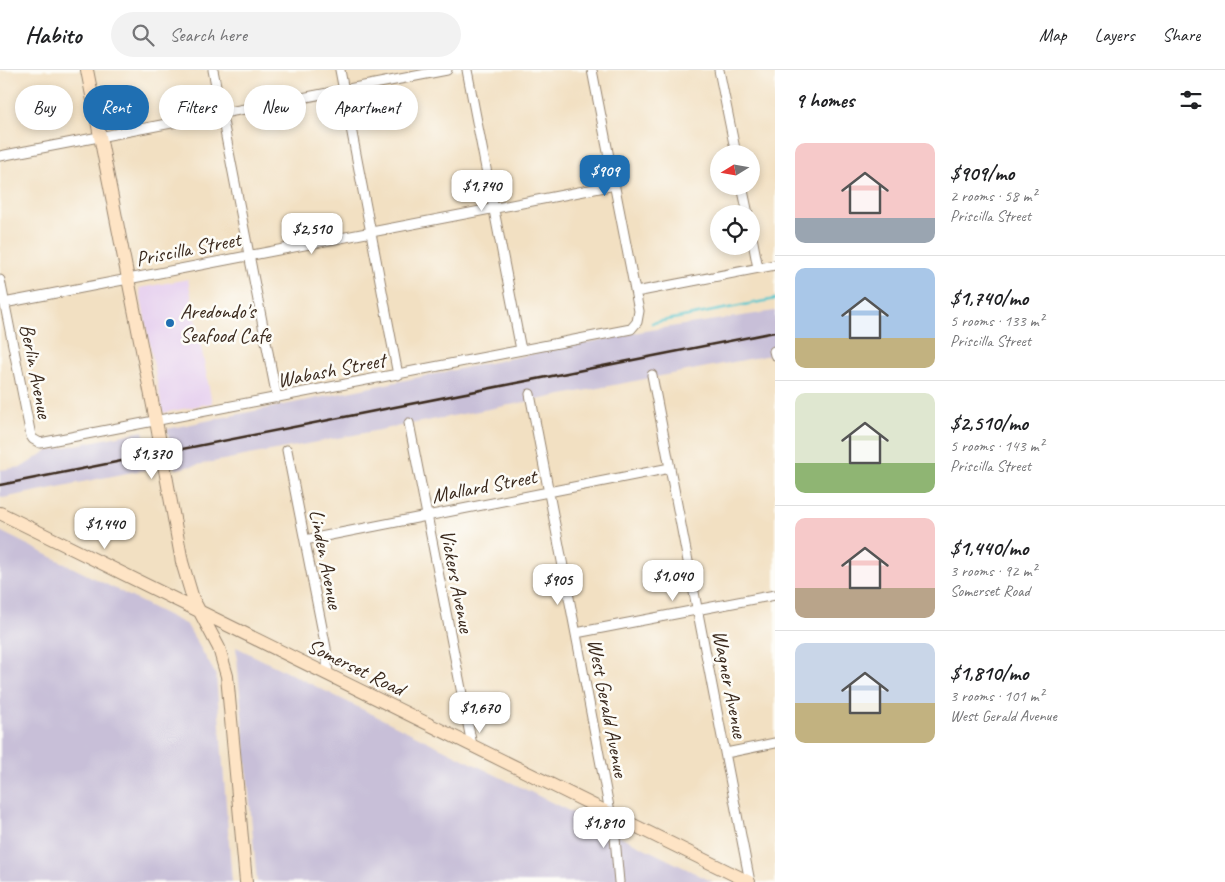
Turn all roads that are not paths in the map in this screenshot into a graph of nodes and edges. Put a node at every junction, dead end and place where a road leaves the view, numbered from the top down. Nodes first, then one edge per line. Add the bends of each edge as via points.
1 (87, 70) edge
2 (213, 70) edge
3 (340, 70) edge
4 (447, 70) edge
5 (467, 70) edge
6 (592, 70) edge
7 (719, 70) edge
8 (216, 85) edge
9 (343, 85) edge
10 (370, 85) edge
11 (316, 96) edge
12 (234, 112) edge
13 (159, 126) edge
14 (225, 130) edge
15 (352, 130) edge
16 (100, 137) junction
17 (734, 145) edge
18 (0, 156) edge
19 (615, 185) junction
20 (493, 208) junction
21 (371, 232) junction
22 (249, 255) junction
23 (755, 255) edge
24 (775, 265) edge
25 (758, 268) junction
26 (127, 279) junction
27 (0, 280) edge
28 (636, 292) junction
29 (4, 302) junction
30 (522, 350) junction
31 (398, 375) junction
32 (652, 375) dead end
33 (530, 394) dead end
34 (277, 398) junction
35 (156, 421) junction
36 (409, 423) dead end
37 (33, 439) joint
38 (287, 450) dead end
39 (670, 468) junction
40 (549, 491) junction
41 (0, 513) edge
42 (427, 515) junction
43 (305, 540) junction
44 (775, 595) edge
45 (698, 610) junction
46 (199, 612) junction
47 (576, 633) junction
48 (328, 675) junction
49 (775, 744) edge
50 (472, 746) junction
51 (726, 753) junction
52 (610, 814) junction
53 (246, 882) edge
54 (618, 882) edge
55 (750, 882) edge

1 - 16 main road
2 - 8 street
3 - 9 street
4 - 10 street
5 - 20 street
6 - 19 street
7 - 17 street
11 - 12 street
13 - 16 street
14 - 22 street
15 - 21 street
16 - 18 street
16 - 26 main road
19 - 20 street, Priscilla Street
19 - 28 street
20 - 21 street, Priscilla Street
20 - 30 street
21 - 22 street, Priscilla Street
21 - 31 street
22 - 26 street, Priscilla Street
22 - 34 street
23 - 25 street
24 - 25 street
25 - 28 street
26 - 29 street, Priscilla Street
26 - 35 main road
27 - 29 street, Berlin Avenue
28 - 30 street, Wabash Street via 639,318 635,326 624,331
29 - 37 street, Berlin Avenue
30 - 31 street, Wabash Street
31 - 34 street, Wabash Street
32 - 39 street, Wagner Avenue
33 - 40 street, West Gerald Avenue
34 - 35 street, Wabash Street
35 - 37 street, Wabash Street via 45,443
35 - 46 main road via 182,562
36 - 42 street, Vickers Avenue
38 - 43 street, Linden Avenue
39 - 40 street, Mallard Street
39 - 45 street, Wagner Avenue
40 - 42 street, Mallard Street
40 - 47 street, West Gerald Avenue
41 - 46 main road, Somerset Road
42 - 43 street, Mallard Street
42 - 50 street, Vickers Avenue
43 - 48 street, Linden Avenue via 326,648
44 - 45 street
45 - 47 street
45 - 51 street, Wagner Avenue
46 - 48 main road, Somerset Road
46 - 53 main road via 218,648 227,676
47 - 52 street, West Gerald Avenue
48 - 50 main road, Somerset Road
49 - 51 street
50 - 52 main road, Somerset Road
51 - 55 street, Wagner Avenue
52 - 54 street, West Gerald Avenue
52 - 55 main road, Somerset Road

